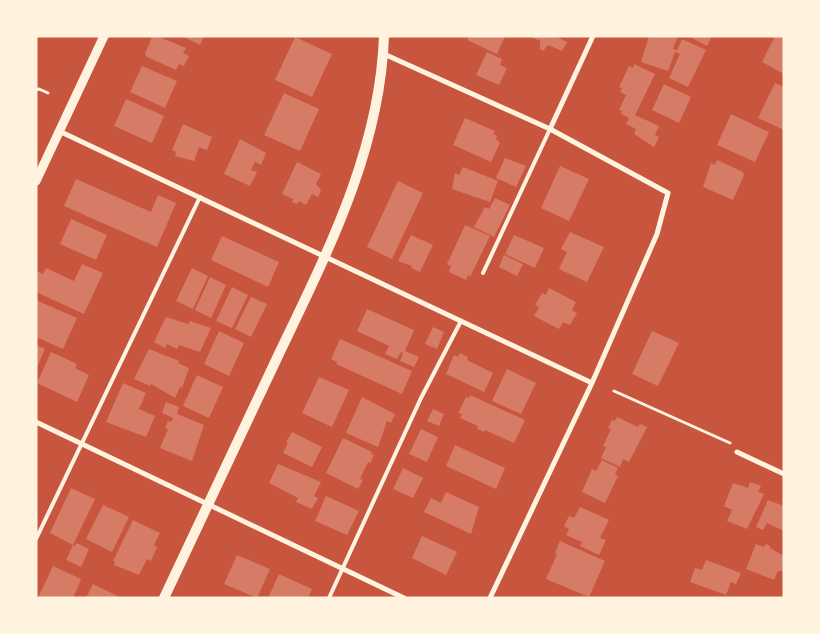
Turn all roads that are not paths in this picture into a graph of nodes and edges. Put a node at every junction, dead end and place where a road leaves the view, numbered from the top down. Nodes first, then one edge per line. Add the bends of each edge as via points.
1 (104, 36) edge
2 (384, 36) edge
3 (593, 36) edge
4 (384, 54) junction
5 (550, 129) junction
6 (59, 131) junction
7 (36, 181) edge
8 (200, 197) junction
9 (325, 256) junction
10 (483, 273) dead end
11 (462, 321) junction
12 (592, 383) junction
13 (36, 422) edge
14 (81, 444) junction
15 (737, 452) dead end
16 (784, 474) edge
17 (208, 504) junction
18 (36, 540) edge
19 (343, 569) junction
20 (164, 598) edge
21 (330, 598) edge
22 (404, 598) edge
23 (490, 598) edge

1 - 6 street
2 - 4 main road
3 - 5 street
4 - 5 street
4 - 9 main road via 367,142 350,196
5 - 10 lane
5 - 12 street via 668,193 657,234
6 - 7 street
6 - 8 street
8 - 9 street
8 - 14 lane
9 - 11 street
9 - 17 main road
11 - 12 street
11 - 19 lane via 421,398
12 - 23 street
13 - 14 street
14 - 17 street
14 - 18 lane
15 - 16 street
17 - 19 street
17 - 20 main road
19 - 21 lane
19 - 22 street

